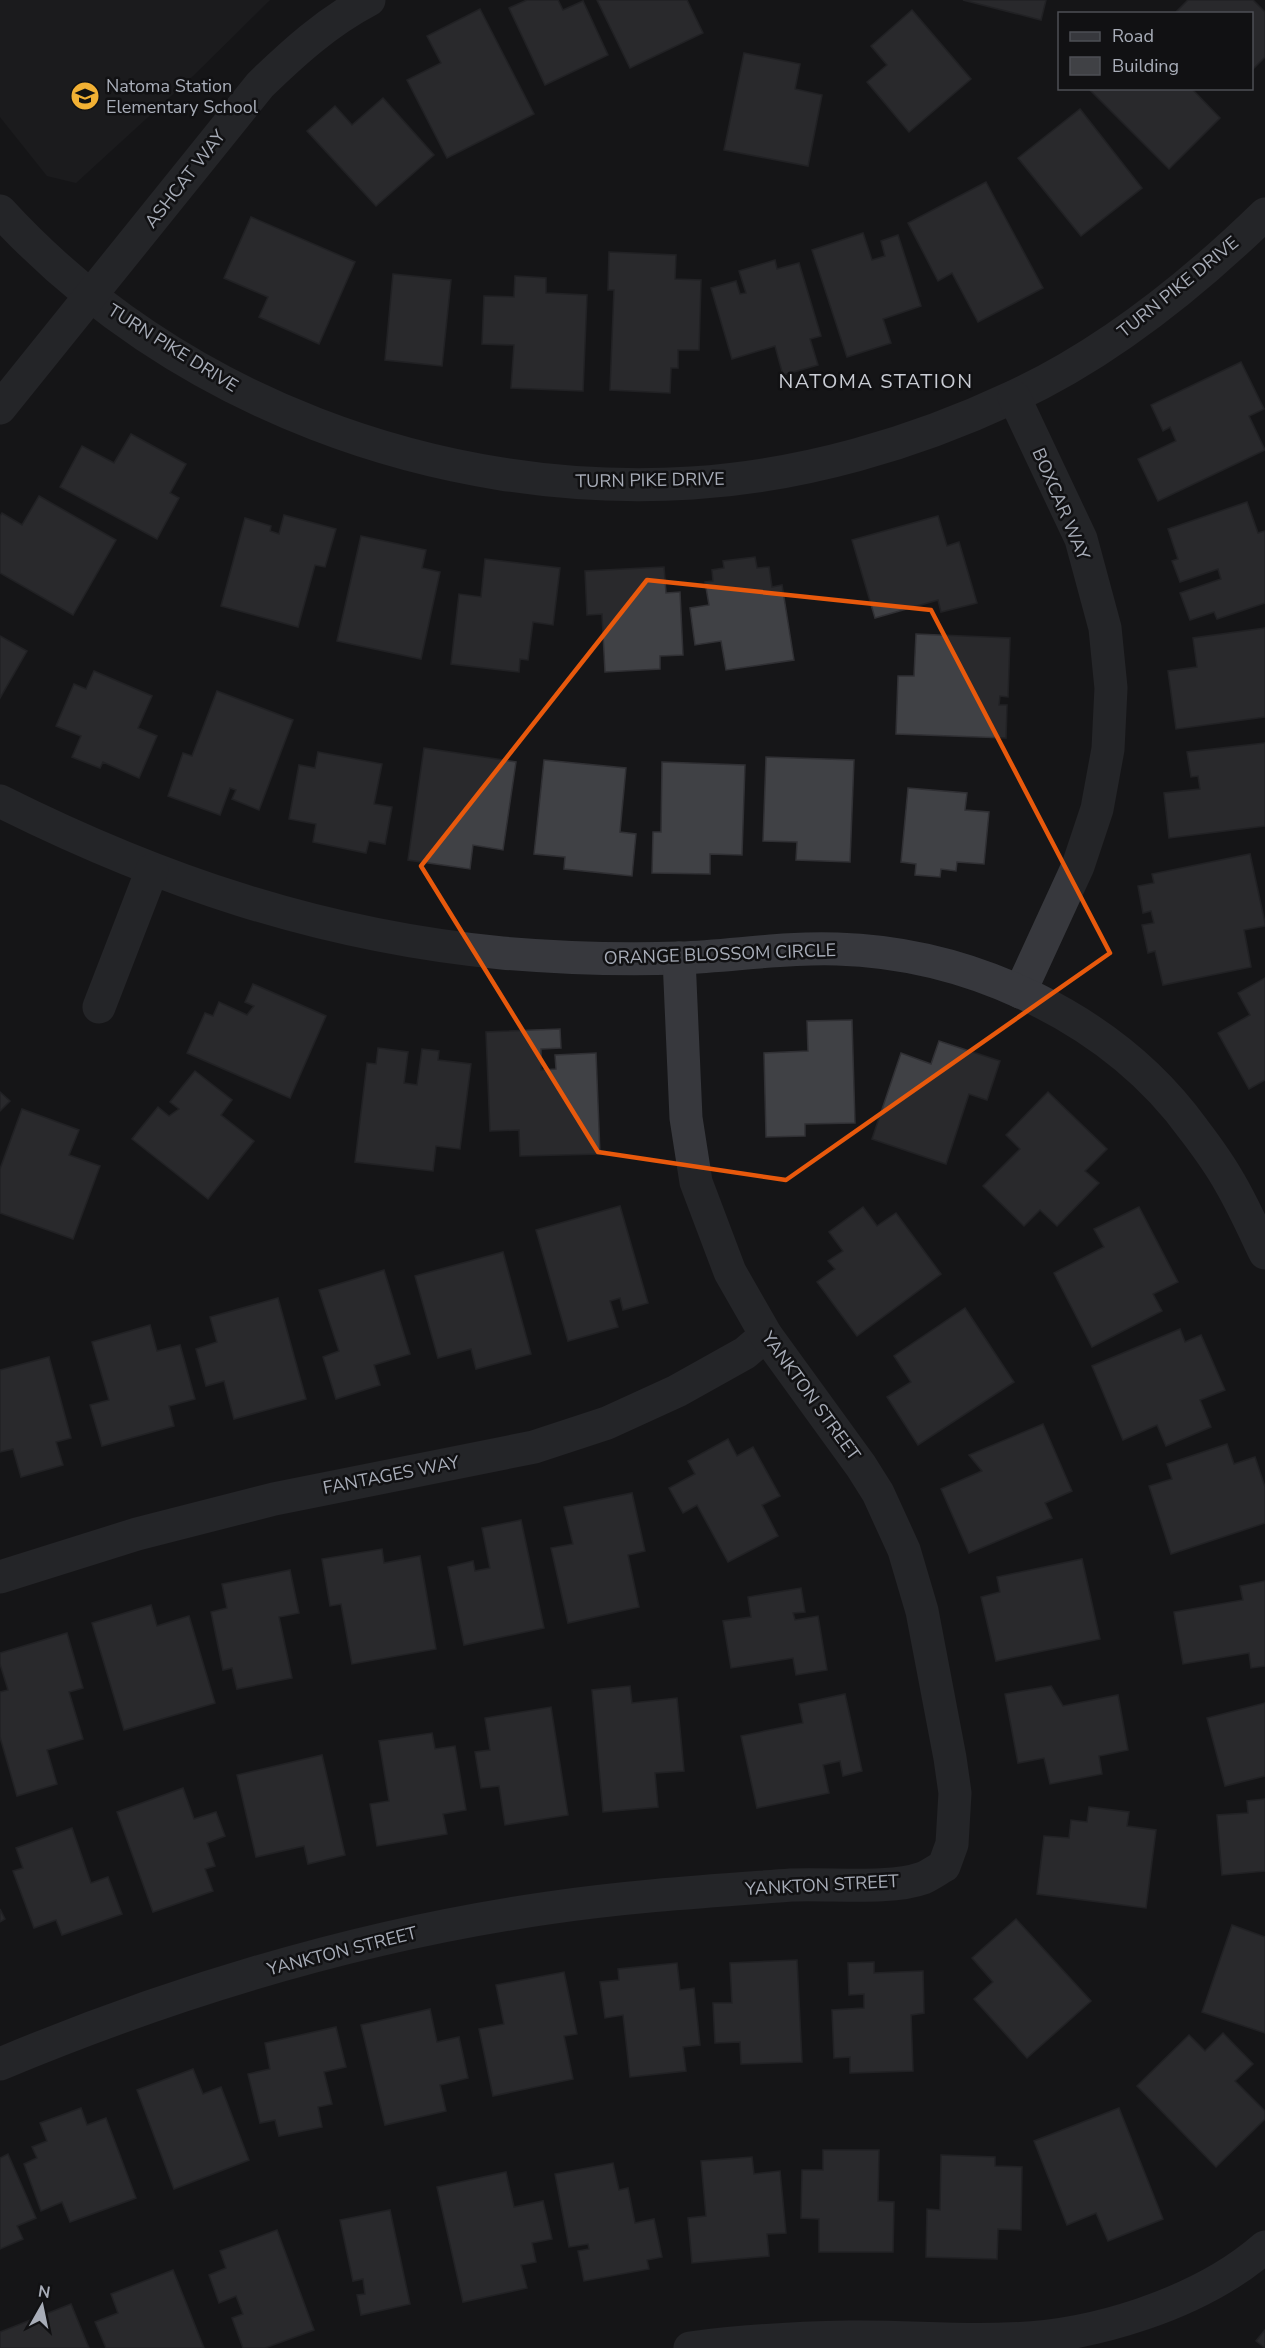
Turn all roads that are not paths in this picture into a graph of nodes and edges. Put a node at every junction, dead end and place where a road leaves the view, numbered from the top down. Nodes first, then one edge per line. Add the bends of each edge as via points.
1 (369, 0) edge
2 (0, 211) edge
3 (1265, 214) edge
4 (91, 296) junction
5 (1014, 397) junction
6 (0, 408) edge
7 (0, 801) edge
8 (152, 870) junction
9 (679, 958) junction
10 (1020, 992) junction
11 (99, 1007) dead end
12 (1265, 1253) edge
13 (766, 1335) junction
14 (0, 1577) edge
15 (0, 2064) edge
16 (1265, 2247) edge
17 (690, 2348) edge

1 - 4 street, ASHCAT WAY via 303,43 260,85
2 - 4 street, TURN PIKE DRIVE
3 - 5 street, TURN PIKE DRIVE via 1215,262 1144,319 1067,369
4 - 5 street, TURN PIKE DRIVE via 169,351 249,395 343,435 420,458 509,476 600,484 691,483 752,476 842,459 929,432
4 - 6 street
5 - 10 street, BOXCAR WAY via 1081,539 1105,628 1111,688 1108,749 1097,809 1078,866
7 - 8 street, ORANGE BLOSSOM CIRCLE via 72,837
8 - 9 street, ORANGE BLOSSOM CIRCLE via 316,921 409,940 501,953
8 - 11 street
9 - 10 street, ORANGE BLOSSOM CIRCLE via 833,948 866,951 930,961
9 - 13 street, YANKTON STREET via 686,1118 696,1182 730,1272
10 - 12 street, ORANGE BLOSSOM CIRCLE via 1073,1020 1126,1058 1173,1103 1230,1183
13 - 14 street, FANTAGES WAY via 745,1353 677,1392 607,1423 544,1443 274,1499 137,1534
13 - 15 street, YANKTON STREET via 861,1466 904,1550 922,1611 955,1793 952,1844 944,1866 923,1878 898,1883 663,1894 546,1908 392,1937 166,2000
16 - 17 street via 1181,2299 1125,2320 1065,2334 1005,2340 849,2337

